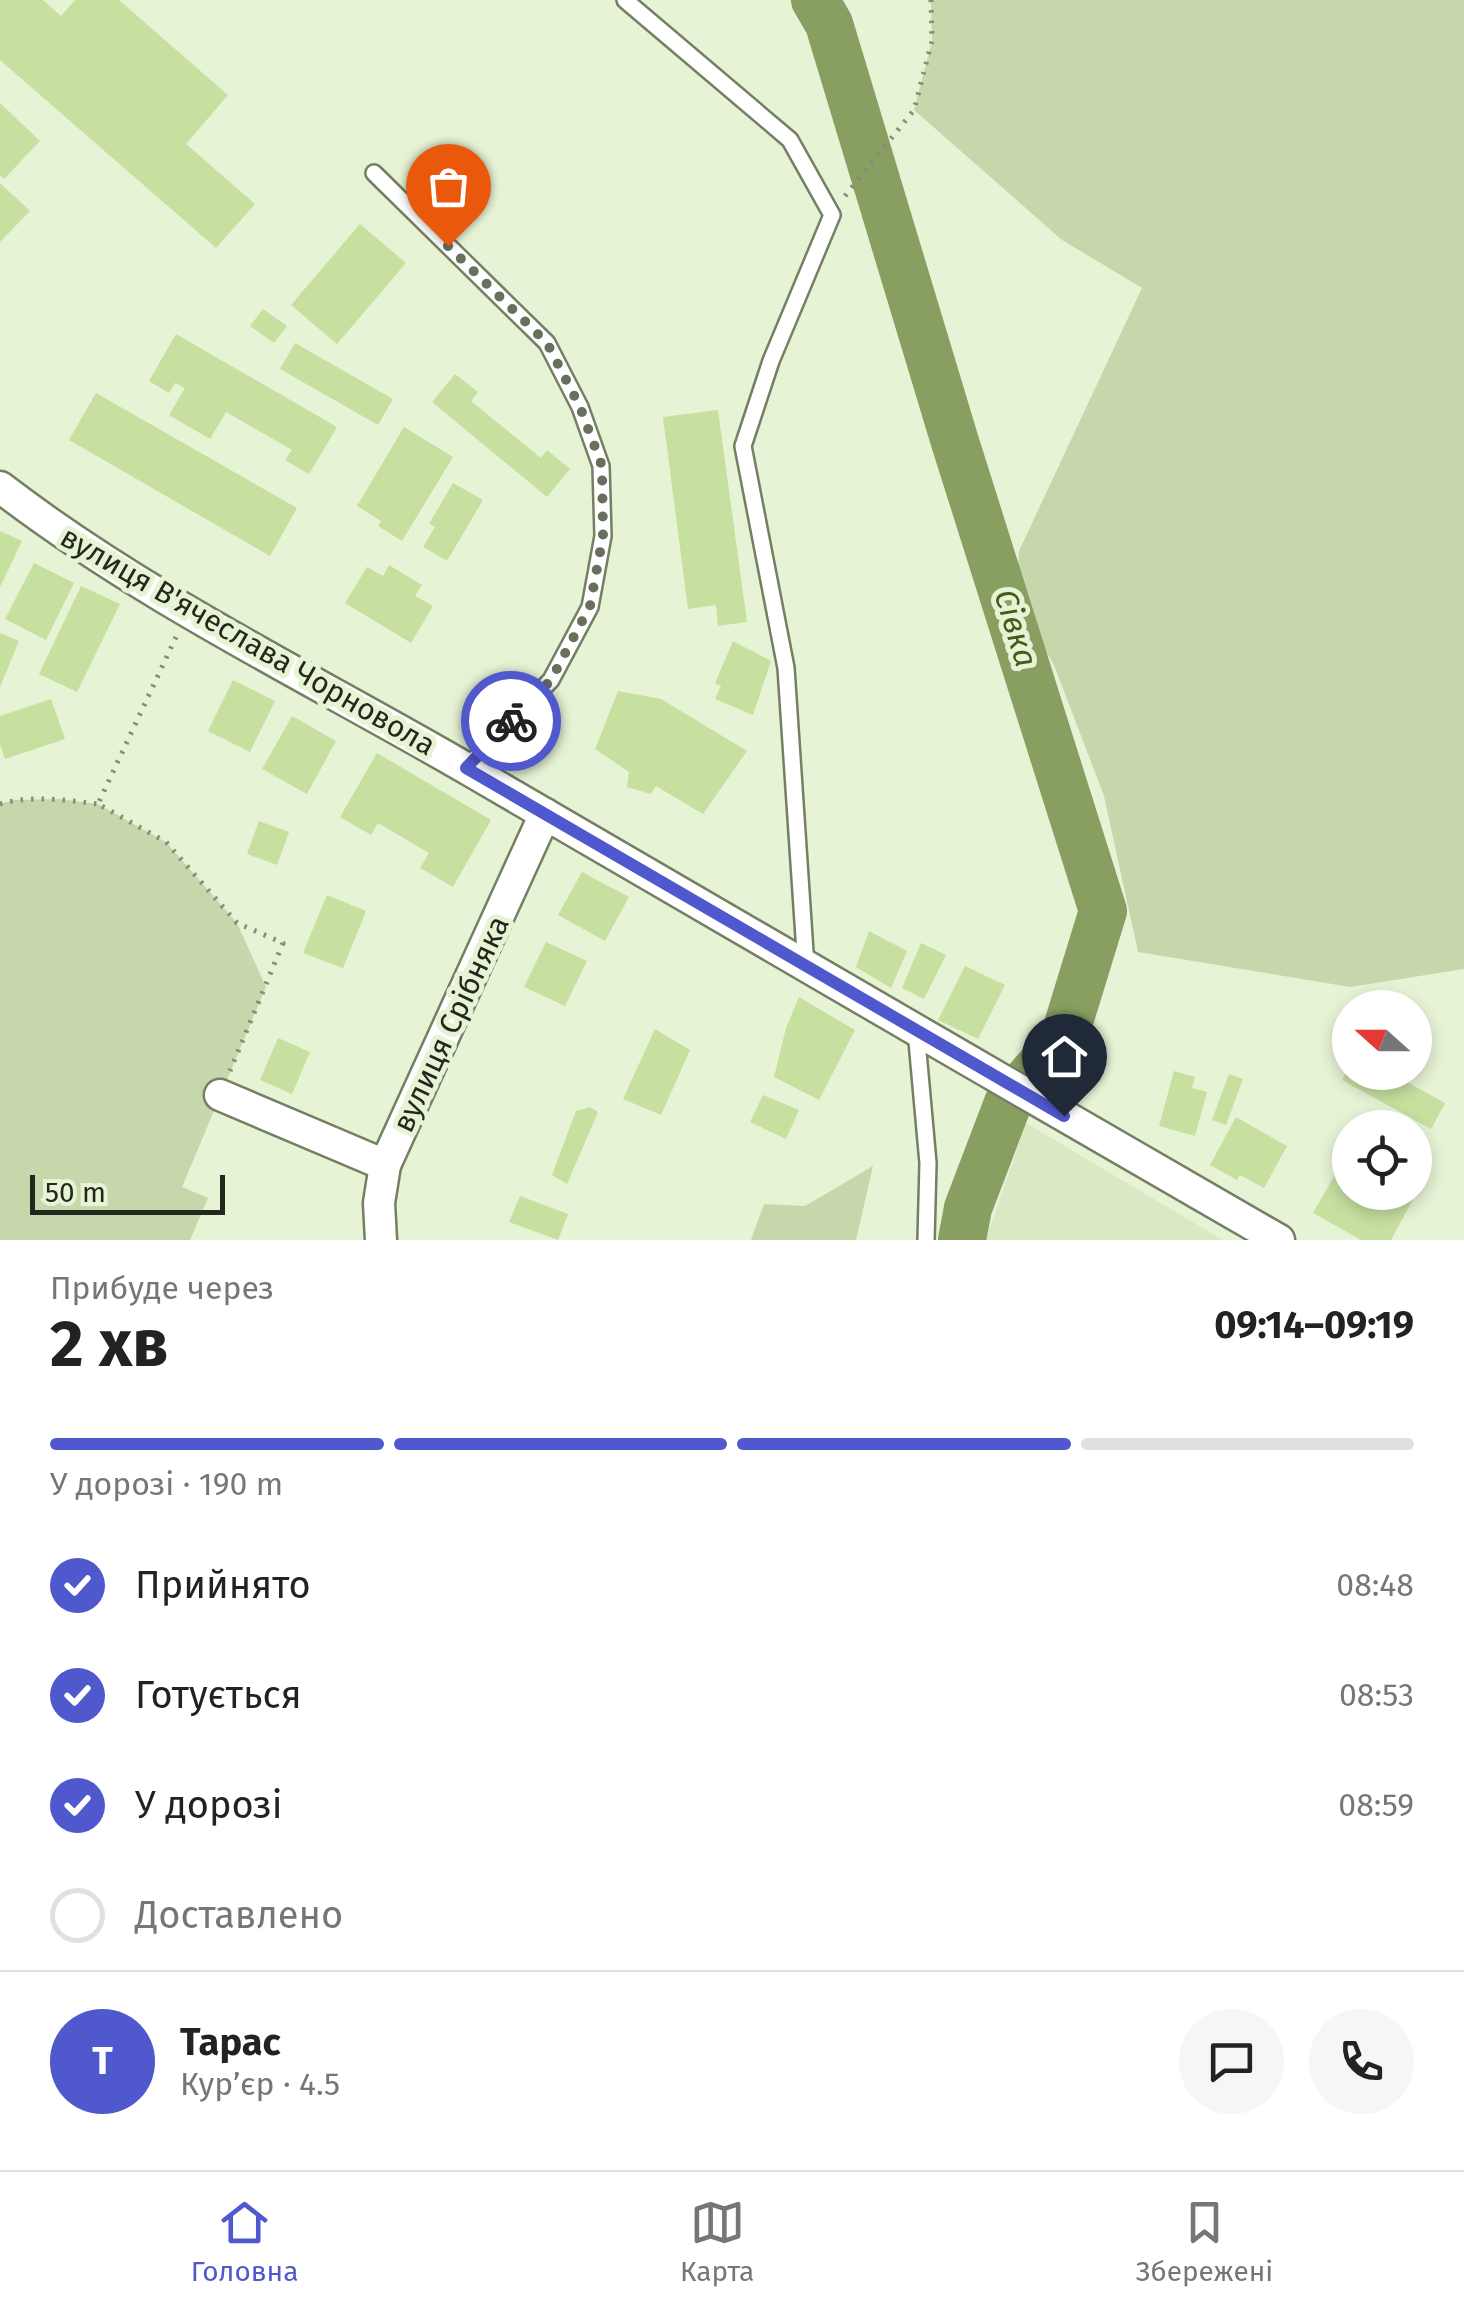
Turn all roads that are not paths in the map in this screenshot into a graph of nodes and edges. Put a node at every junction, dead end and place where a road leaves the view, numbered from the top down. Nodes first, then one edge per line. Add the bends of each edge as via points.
1 (625, 0) edge
2 (374, 173) dead end
3 (0, 487) edge
4 (466, 768) junction
5 (544, 814) junction
6 (806, 966) junction
7 (916, 1030) junction
8 (220, 1095) road end
9 (386, 1165) junction
10 (380, 1240) edge
11 (926, 1240) edge
12 (1280, 1240) edge

1 - 6 lane via 790,140 832,215 771,361 744,446 786,668
2 - 4 lane via 547,343 602,466 603,536 590,606 551,680
3 - 4 street, вулиця В'ячеслава Чорновола via 187,611
4 - 5 street, вулиця В'ячеслава Чорновола
5 - 6 street, вулиця В'ячеслава Чорновола
5 - 9 street, вулиця Срібняка
6 - 7 street, вулиця В'ячеслава Чорновола
7 - 11 lane via 928,1163
7 - 12 street, вулиця В'ячеслава Чорновола
8 - 9 street
9 - 10 street, вулиця Срібняка

